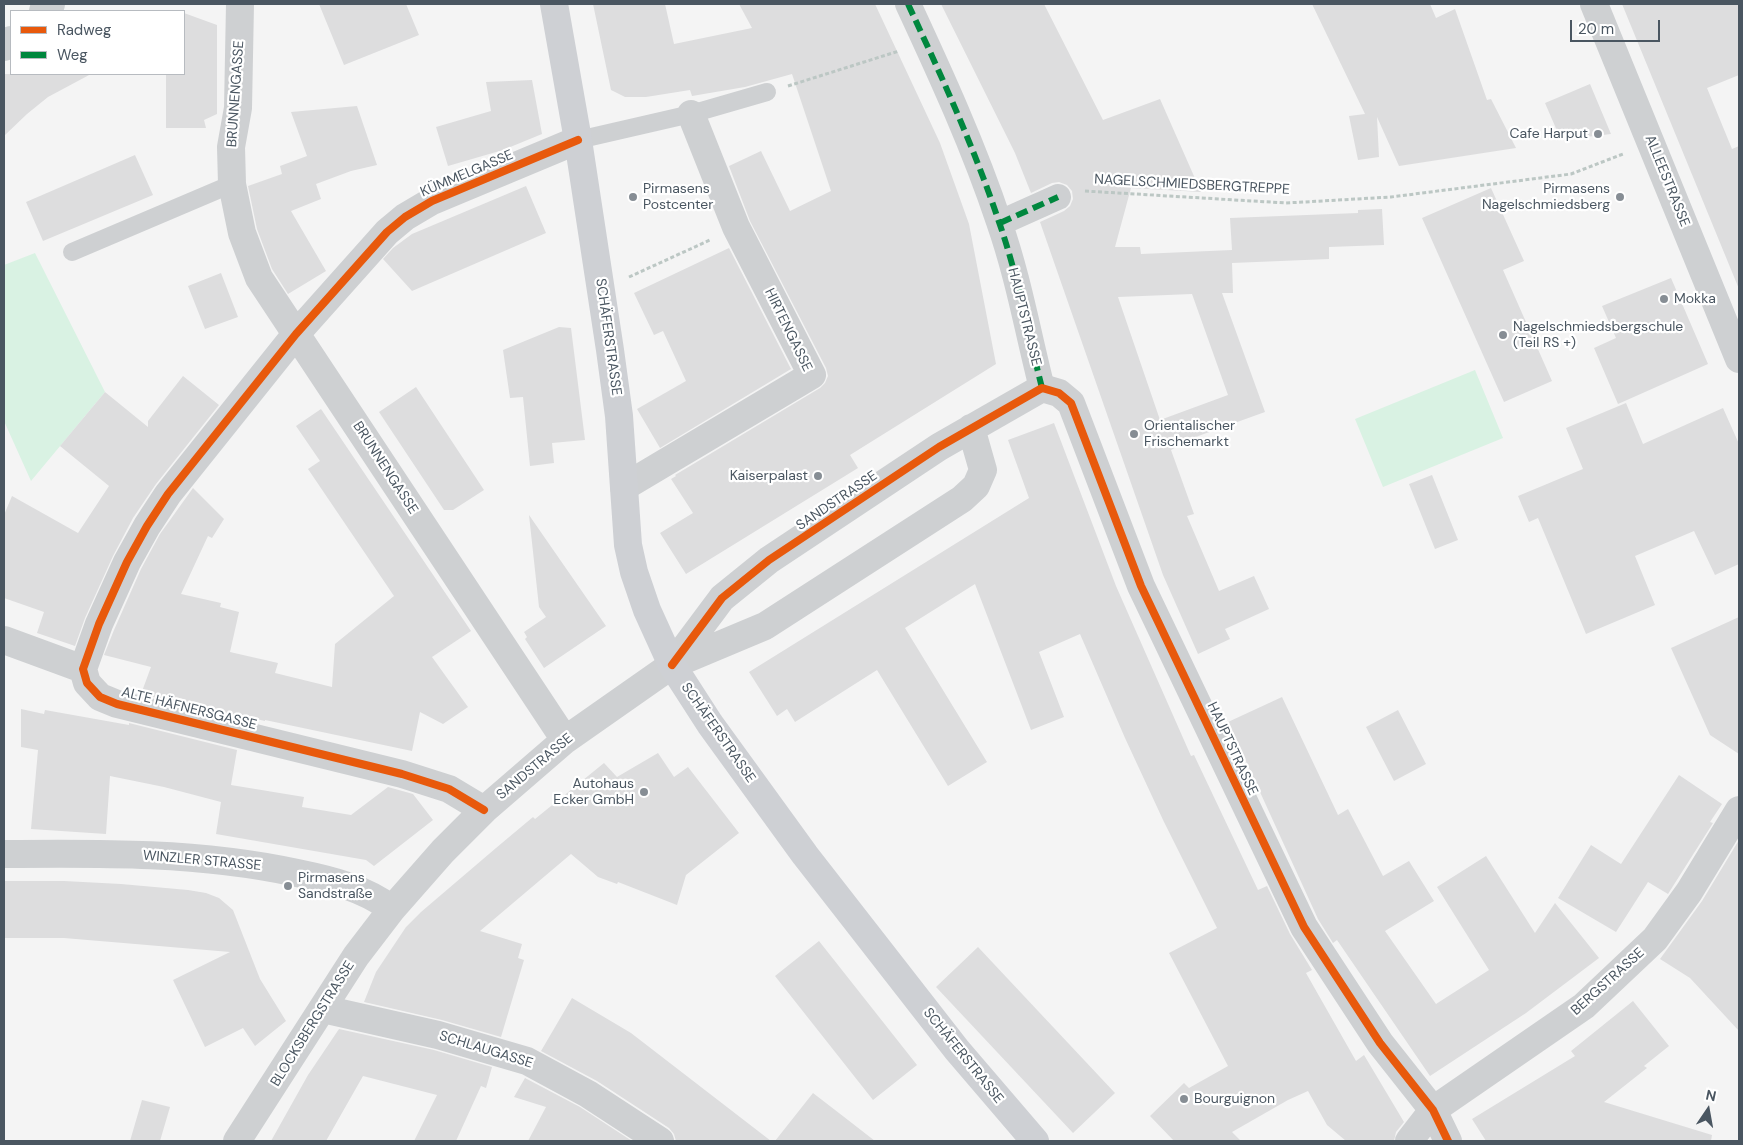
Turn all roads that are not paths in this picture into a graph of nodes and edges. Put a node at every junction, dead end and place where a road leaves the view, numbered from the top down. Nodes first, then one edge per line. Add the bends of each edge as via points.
1 (240, 4) edge
2 (554, 4) edge
3 (908, 4) edge
4 (1594, 4) edge
5 (767, 92) dead end
6 (691, 114) junction
7 (578, 140) junction
8 (232, 184) junction
9 (1058, 197) road end
10 (1000, 223) junction
11 (72, 252) dead end
12 (296, 334) junction
13 (1739, 359) edge
14 (1042, 388) junction
15 (971, 428) junction
16 (624, 486) junction
17 (4, 640) edge
18 (672, 665) junction
19 (83, 669) junction
20 (565, 740) junction
21 (484, 810) junction
22 (1739, 810) edge
23 (4, 854) edge
24 (392, 909) junction
25 (323, 1009) junction
26 (1432, 1110) junction
27 (237, 1141) edge
28 (660, 1141) edge
29 (1035, 1141) edge
30 (1409, 1141) edge
31 (1448, 1141) edge

1 - 8 street, BRUNNENGASSE via 238,108 231,147
2 - 7 main road, SCHÄFERSTRASSE
3 - 10 street, HAUPTSTRASSE via 969,139
4 - 13 street, ALLEESTRASSE
5 - 6 lane
6 - 7 lane
6 - 16 street, HIRTENGASSE via 736,228 812,375
7 - 12 street, KÜMMELGASSE via 432,201 404,216
7 - 16 main road, SCHÄFERSTRASSE via 619,416
8 - 11 lane
8 - 12 street, BRUNNENGASSE via 242,233 259,278
9 - 10 street
10 - 14 street, HAUPTSTRASSE
12 - 19 street via 168,494 147,526 99,624
12 - 20 street, BRUNNENGASSE
14 - 15 street, SANDSTRASSE
14 - 26 street, HAUPTSTRASSE via 1059,393 1072,404 1141,586 1304,927 1380,1043
15 - 18 street, SANDSTRASSE via 769,560 722,598
15 - 18 street, SANDSTRASSE via 983,470 976,486 962,499 765,626
16 - 18 main road, SCHÄFERSTRASSE via 628,545 634,572
17 - 19 street
18 - 20 street, SANDSTRASSE
18 - 29 main road, SCHÄFERSTRASSE via 710,724 805,855 956,1050
19 - 21 street, ALTE HÄFNERSGASSE via 87,683 100,697 116,704 402,774 449,790
20 - 21 street, SANDSTRASSE
21 - 24 street, SANDSTRASSE
22 - 26 street, BERGSTRASSE via 1689,892 1655,939 1584,1006
23 - 24 street, WINZLER STRASSE via 159,857 278,869 328,879 368,893
24 - 25 street, BLOCKSBERGSTRASSE via 356,956
25 - 27 street, BLOCKSBERGSTRASSE
25 - 28 street, SCHLAUGASSE via 438,1035 528,1061 588,1094
26 - 30 street, BERGSTRASSE
26 - 31 street, HAUPTSTRASSE

